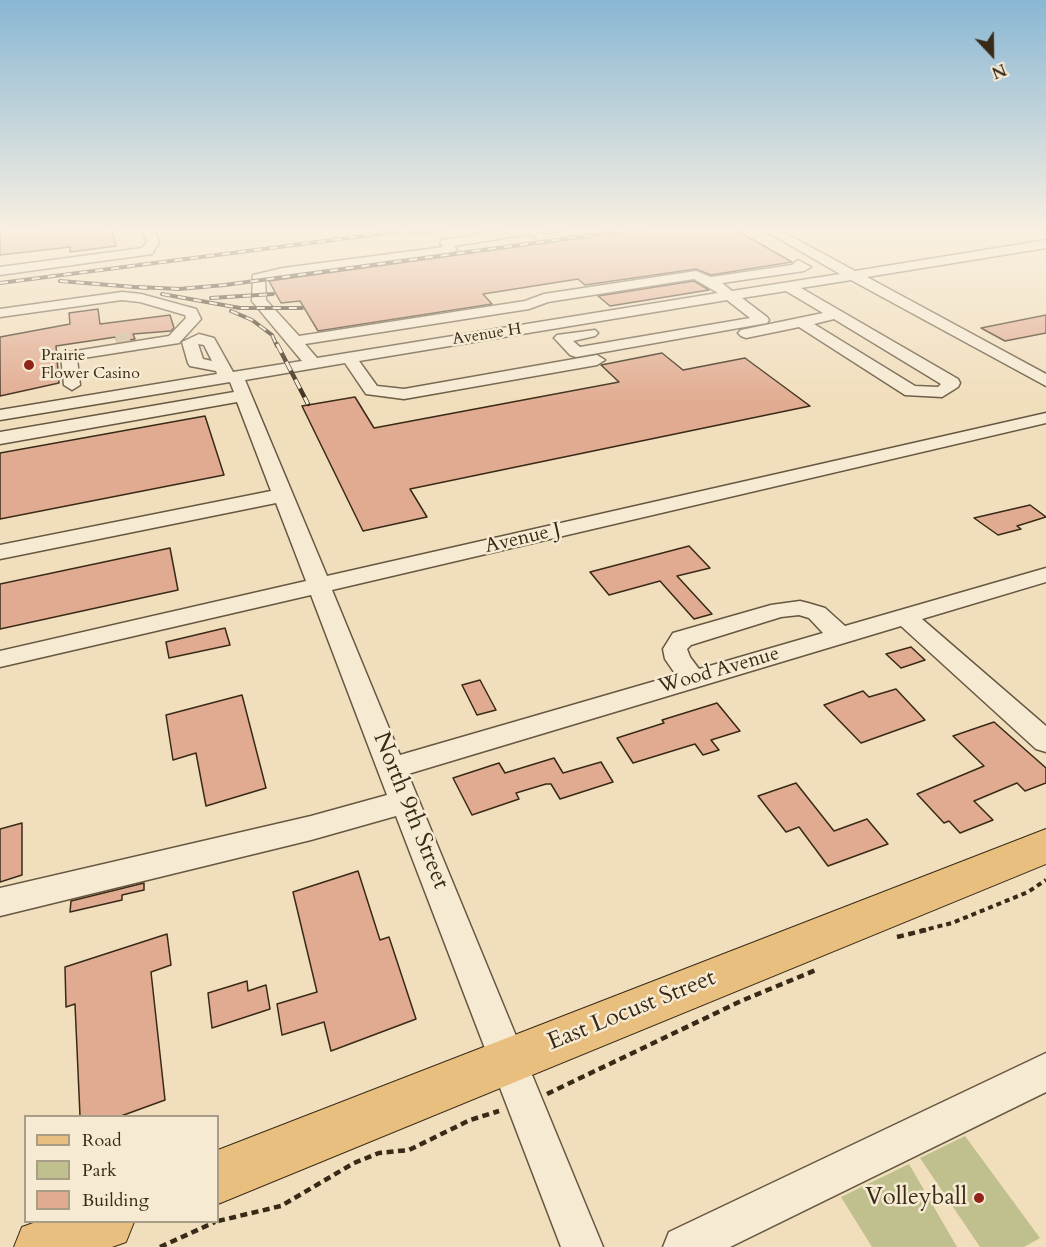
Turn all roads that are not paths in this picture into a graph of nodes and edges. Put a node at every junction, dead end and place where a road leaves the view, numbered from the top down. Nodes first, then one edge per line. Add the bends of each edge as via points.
1 (259, 287) edge
2 (616, 287) edge
3 (717, 287) edge
4 (781, 287) edge
5 (790, 287) edge
6 (873, 287) edge
7 (728, 296) junction
8 (164, 304) junction
9 (50, 306) junction
10 (744, 308) junction
11 (111, 311) dead end
12 (830, 311) junction
13 (0, 313) edge
14 (604, 316) junction
15 (803, 323) junction
16 (0, 326) edge
17 (618, 328) junction
18 (134, 338) tunnel mouth
19 (174, 340) junction
20 (116, 341) tunnel mouth
21 (295, 342) junction
22 (634, 342) junction
23 (69, 356) junction
24 (349, 358) junction
25 (313, 364) junction
26 (232, 379) junction
27 (1046, 381) edge
28 (189, 384) junction
29 (72, 385) dead end
30 (0, 415) edge
31 (1046, 418) edge
32 (0, 438) edge
33 (283, 495) junction
34 (0, 552) edge
35 (1046, 575) edge
36 (319, 586) junction
37 (905, 617) junction
38 (841, 636) junction
39 (0, 659) edge
40 (693, 679) junction
41 (1046, 742) edge
42 (393, 768) junction
43 (406, 801) junction
44 (1046, 846) edge
45 (0, 902) edge
46 (1046, 1072) edge
47 (516, 1082) junction
48 (219, 1177) edge
49 (101, 1223) edge
50 (42, 1247) edge
51 (582, 1247) edge
52 (684, 1247) edge

1 - 21 street via 260,301
2 - 21 street
3 - 7 street
4 - 7 street, Avenue H
5 - 12 street
6 - 27 street
7 - 10 street
7 - 14 street, Avenue H
8 - 9 street via 122,296
8 - 11 street
8 - 19 street via 191,312 194,319
9 - 13 street
9 - 16 street via 51,319
10 - 17 street
10 - 22 street via 762,320
12 - 15 street via 826,319
12 - 15 street via 952,383 942,392 911,391
14 - 17 street
14 - 24 street, Avenue H
15 - 24 street via 404,394 372,390
17 - 22 street
17 - 22 street via 562,338 576,352
18 - 19 street via 161,336
19 - 23 street
19 - 28 street
20 - 23 street
21 - 25 street
23 - 29 street
24 - 25 street, Avenue H
25 - 26 street, Avenue H
26 - 28 street, Avenue H
26 - 32 street
26 - 33 street, North 9th Street
28 - 30 street, Avenue H
31 - 36 street, Avenue J
33 - 34 street
33 - 36 street, North 9th Street
35 - 37 street, Wood Avenue
36 - 39 street, Avenue J
36 - 42 street, North 9th Street
37 - 38 street, Wood Avenue
37 - 41 street
38 - 40 street, Wood Avenue
38 - 40 street via 818,613 801,608 779,610 682,639 675,649
40 - 42 street, Wood Avenue
42 - 43 street, North 9th Street
43 - 45 street via 311,828
43 - 47 street, North 9th Street
44 - 47 main road, East Locust Street
46 - 52 street
47 - 48 main road, East Locust Street
47 - 51 street, North 9th Street
49 - 50 main road

